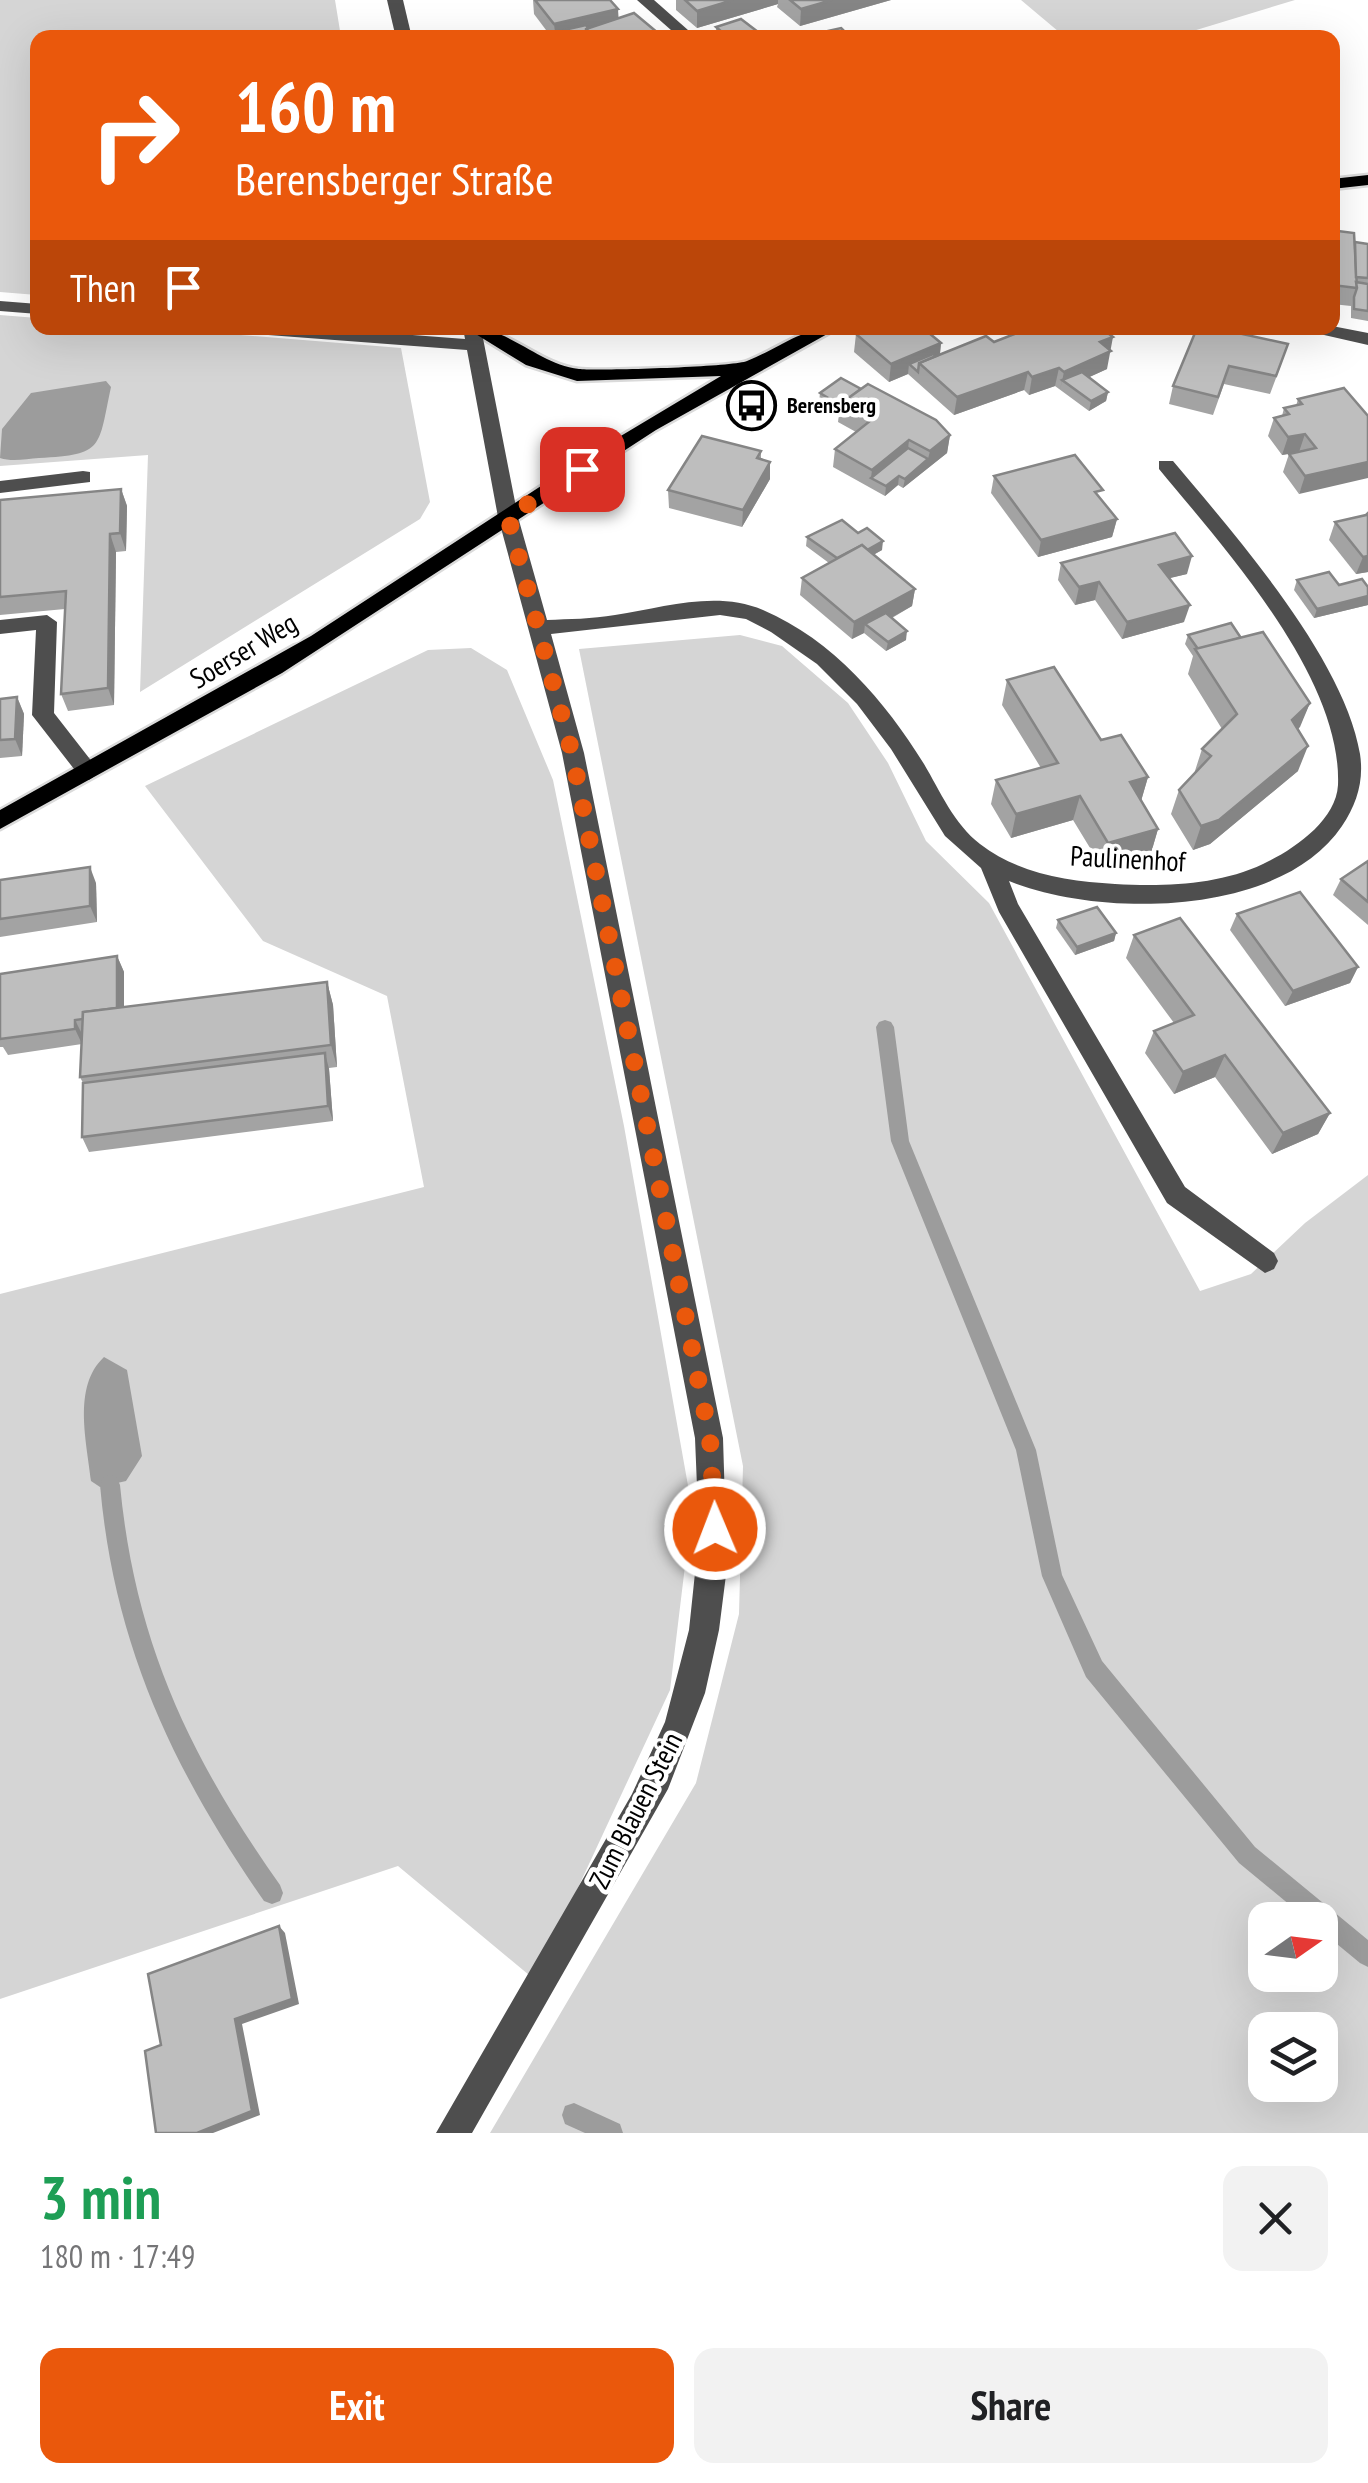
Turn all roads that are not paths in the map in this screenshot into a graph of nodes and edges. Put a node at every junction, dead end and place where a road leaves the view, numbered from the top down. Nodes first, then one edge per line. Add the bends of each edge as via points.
1 (395, 0) edge
2 (645, 0) edge
3 (402, 30) edge
4 (681, 30) edge
5 (1368, 180) edge
6 (1340, 183) edge
7 (0, 306) edge
8 (30, 308) edge
9 (1340, 333) edge
10 (340, 335) edge
11 (463, 335) edge
12 (474, 335) edge
13 (478, 335) edge
14 (814, 335) edge
15 (1368, 339) edge
16 (747, 368) junction
17 (1166, 465) dead end
18 (83, 477) dead end
19 (0, 487) edge
20 (508, 517) junction
21 (0, 626) edge
22 (536, 628) junction
23 (89, 772) junction
24 (0, 820) edge
25 (991, 864) junction
26 (1265, 1262) dead end
27 (453, 2133) edge

1 - 3 street
2 - 4 street
5 - 6 main road
7 - 8 street
9 - 15 street
10 - 11 street via 426,342
12 - 20 street, Zum Blauen Stein
13 - 16 main road via 577,375
14 - 16 main road, Soerser Weg
16 - 20 main road, Soerser Weg
17 - 25 street, Paulinenhof via 1244,560 1330,683 1354,750 1342,811 1301,856 1190,894 1079,889
18 - 19 street
20 - 22 street, Zum Blauen Stein
20 - 23 main road, Soerser Weg via 362,615
21 - 23 street via 46,622 43,715
22 - 25 street, Paulinenhof via 685,608 749,612 816,649 886,722 952,830
22 - 27 street, Zum Blauen Stein via 572,753 710,1438 714,1562 690,1694 659,1775
23 - 24 main road, Soerser Weg
25 - 26 street via 1007,906 1176,1194

